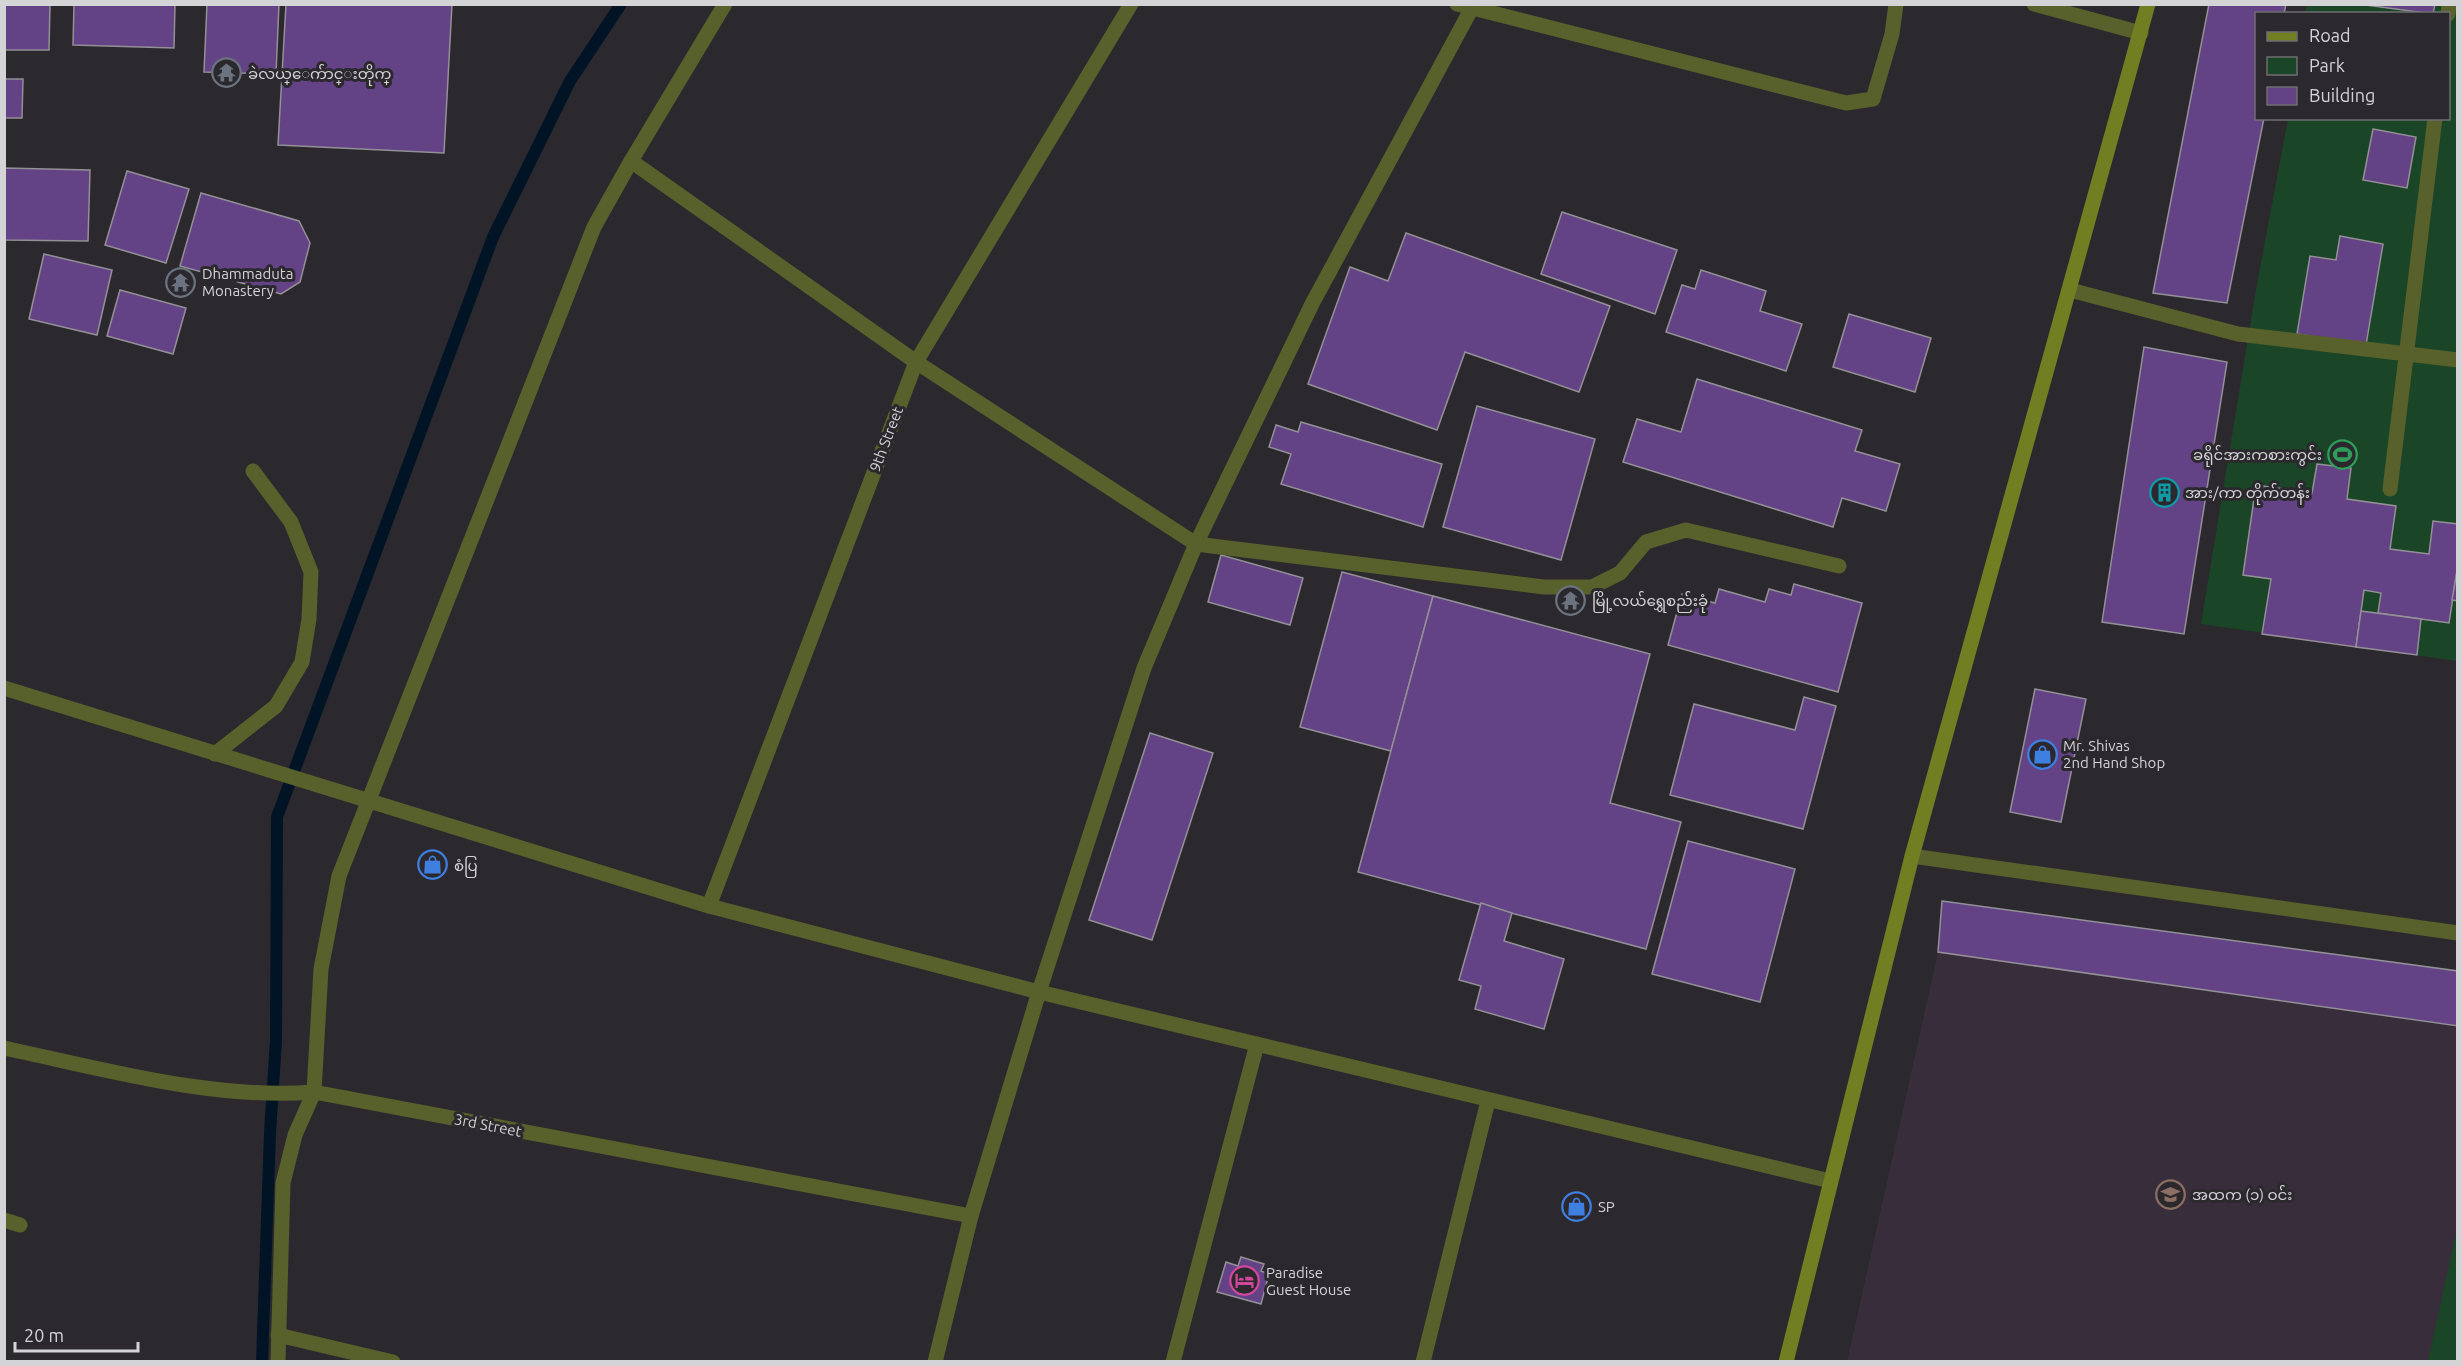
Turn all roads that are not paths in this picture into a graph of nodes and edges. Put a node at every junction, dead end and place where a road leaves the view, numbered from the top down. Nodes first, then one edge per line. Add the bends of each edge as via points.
1 (725, 4) edge
2 (1131, 4) edge
3 (1457, 4) edge
4 (1896, 4) edge
5 (2034, 4) edge
6 (2148, 4) edge
7 (1474, 7) edge
8 (2141, 33) junction
9 (2435, 120) edge
10 (631, 161) junction
11 (2070, 290) junction
12 (2407, 353) junction
13 (2457, 360) edge
14 (916, 362) junction
15 (254, 471) dead end
16 (2390, 489) dead end
17 (1196, 544) junction
18 (1839, 566) dead end
19 (4, 688) edge
20 (215, 754) junction
21 (369, 802) junction
22 (1912, 856) junction
23 (709, 906) junction
24 (2457, 933) edge
25 (1039, 992) junction
26 (1257, 1044) junction
27 (4, 1048) edge
28 (314, 1092) junction
29 (1488, 1101) junction
30 (1830, 1181) junction
31 (971, 1216) junction
32 (4, 1220) edge
33 (20, 1225) dead end
34 (278, 1335) junction
35 (278, 1362) edge
36 (393, 1362) edge
37 (935, 1362) edge
38 (1173, 1362) edge
39 (1422, 1362) edge
40 (1786, 1362) edge

1 - 10 street
2 - 14 street, 9th Street
3 - 7 street
4 - 7 street via 1892,34 1873,99 1846,103
5 - 8 street
6 - 8 street
7 - 17 street via 1312,304
8 - 11 street
9 - 12 street
10 - 14 street
10 - 21 street via 594,227
11 - 12 street via 2238,334
11 - 22 street
12 - 13 street
12 - 16 street
14 - 17 street
14 - 23 street, 9th Street
15 - 20 street via 291,522 311,572 309,619 302,662 276,706
17 - 18 street via 1544,587 1593,587 1620,573 1646,542 1686,530
17 - 25 street via 1144,668
19 - 20 street
20 - 21 street
21 - 23 street
21 - 28 street via 339,876 321,969
22 - 24 street
22 - 30 street
23 - 25 street
25 - 26 street
25 - 31 street
26 - 29 street
26 - 38 street
27 - 28 street, 3rd Street via 164,1082 253,1091
28 - 31 street, 3rd Street
28 - 34 street via 295,1135 283,1183
29 - 30 street
29 - 39 street
30 - 40 street
31 - 37 street
32 - 33 street
34 - 35 street
34 - 36 street

